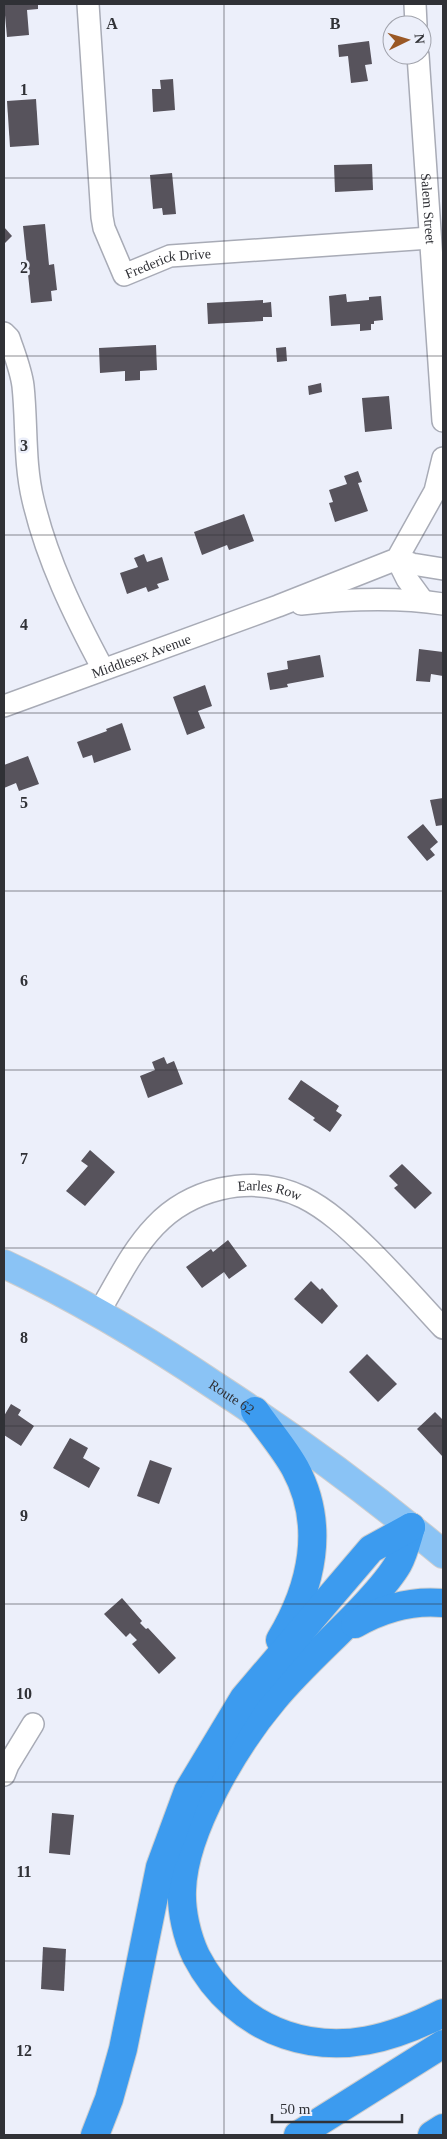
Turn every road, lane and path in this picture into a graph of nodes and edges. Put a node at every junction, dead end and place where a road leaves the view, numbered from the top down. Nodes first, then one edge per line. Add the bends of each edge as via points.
1 (88, 4) edge
2 (419, 65) edge
3 (430, 238) junction
4 (439, 293) edge
5 (4, 333) edge
6 (443, 421) edge
7 (443, 458) edge
8 (397, 559) junction
9 (443, 569) edge
10 (433, 602) edge
11 (278, 606) junction
12 (103, 669) junction
13 (4, 706) edge
14 (4, 1264) edge
15 (99, 1312) junction
16 (443, 1328) edge
17 (255, 1411) junction
18 (411, 1527) junction
19 (443, 1554) edge
20 (443, 1603) edge
21 (342, 1630) junction
22 (244, 1698) junction
23 (33, 1724) dead end
24 (4, 1775) edge
25 (443, 2013) edge
26 (443, 2044) edge
27 (443, 2128) edge
28 (95, 2135) edge
29 (298, 2135) edge
30 (432, 2135) edge

1 - 3 street, Frederick Drive via 102,217 124,275 170,256
2 - 3 street, Salem Street
3 - 4 street, Salem Street
4 - 6 street, Salem Street
5 - 12 street via 9,338 22,383 33,500 72,610
7 - 8 street via 435,491
8 - 9 street
8 - 10 street via 407,579
8 - 11 street, Middlesex Avenue
10 - 11 street, Middlesex Avenue via 351,599
11 - 12 street, Middlesex Avenue
12 - 13 street, Middlesex Avenue
14 - 15 main road, Route 62
15 - 16 street, Earles Row via 144,1238 168,1214 214,1191 266,1186 299,1195 330,1212 396,1276
15 - 17 main road, Route 62
17 - 18 main road, Route 62
17 - 22 highway via 288,1456 302,1483 311,1517 312,1544 307,1580 298,1606
18 - 19 main road, Route 62
18 - 21 highway via 402,1556 391,1575
18 - 22 highway via 371,1549
20 - 21 highway via 393,1606
21 - 25 highway via 274,1698 239,1748 212,1795 194,1836 183,1876 183,1906 189,1936 200,1963 224,1996 246,2015 290,2036 329,2044 353,2043 388,2035
22 - 28 highway via 188,1792 169,1839 119,2066
23 - 24 street
26 - 29 highway
27 - 30 highway

